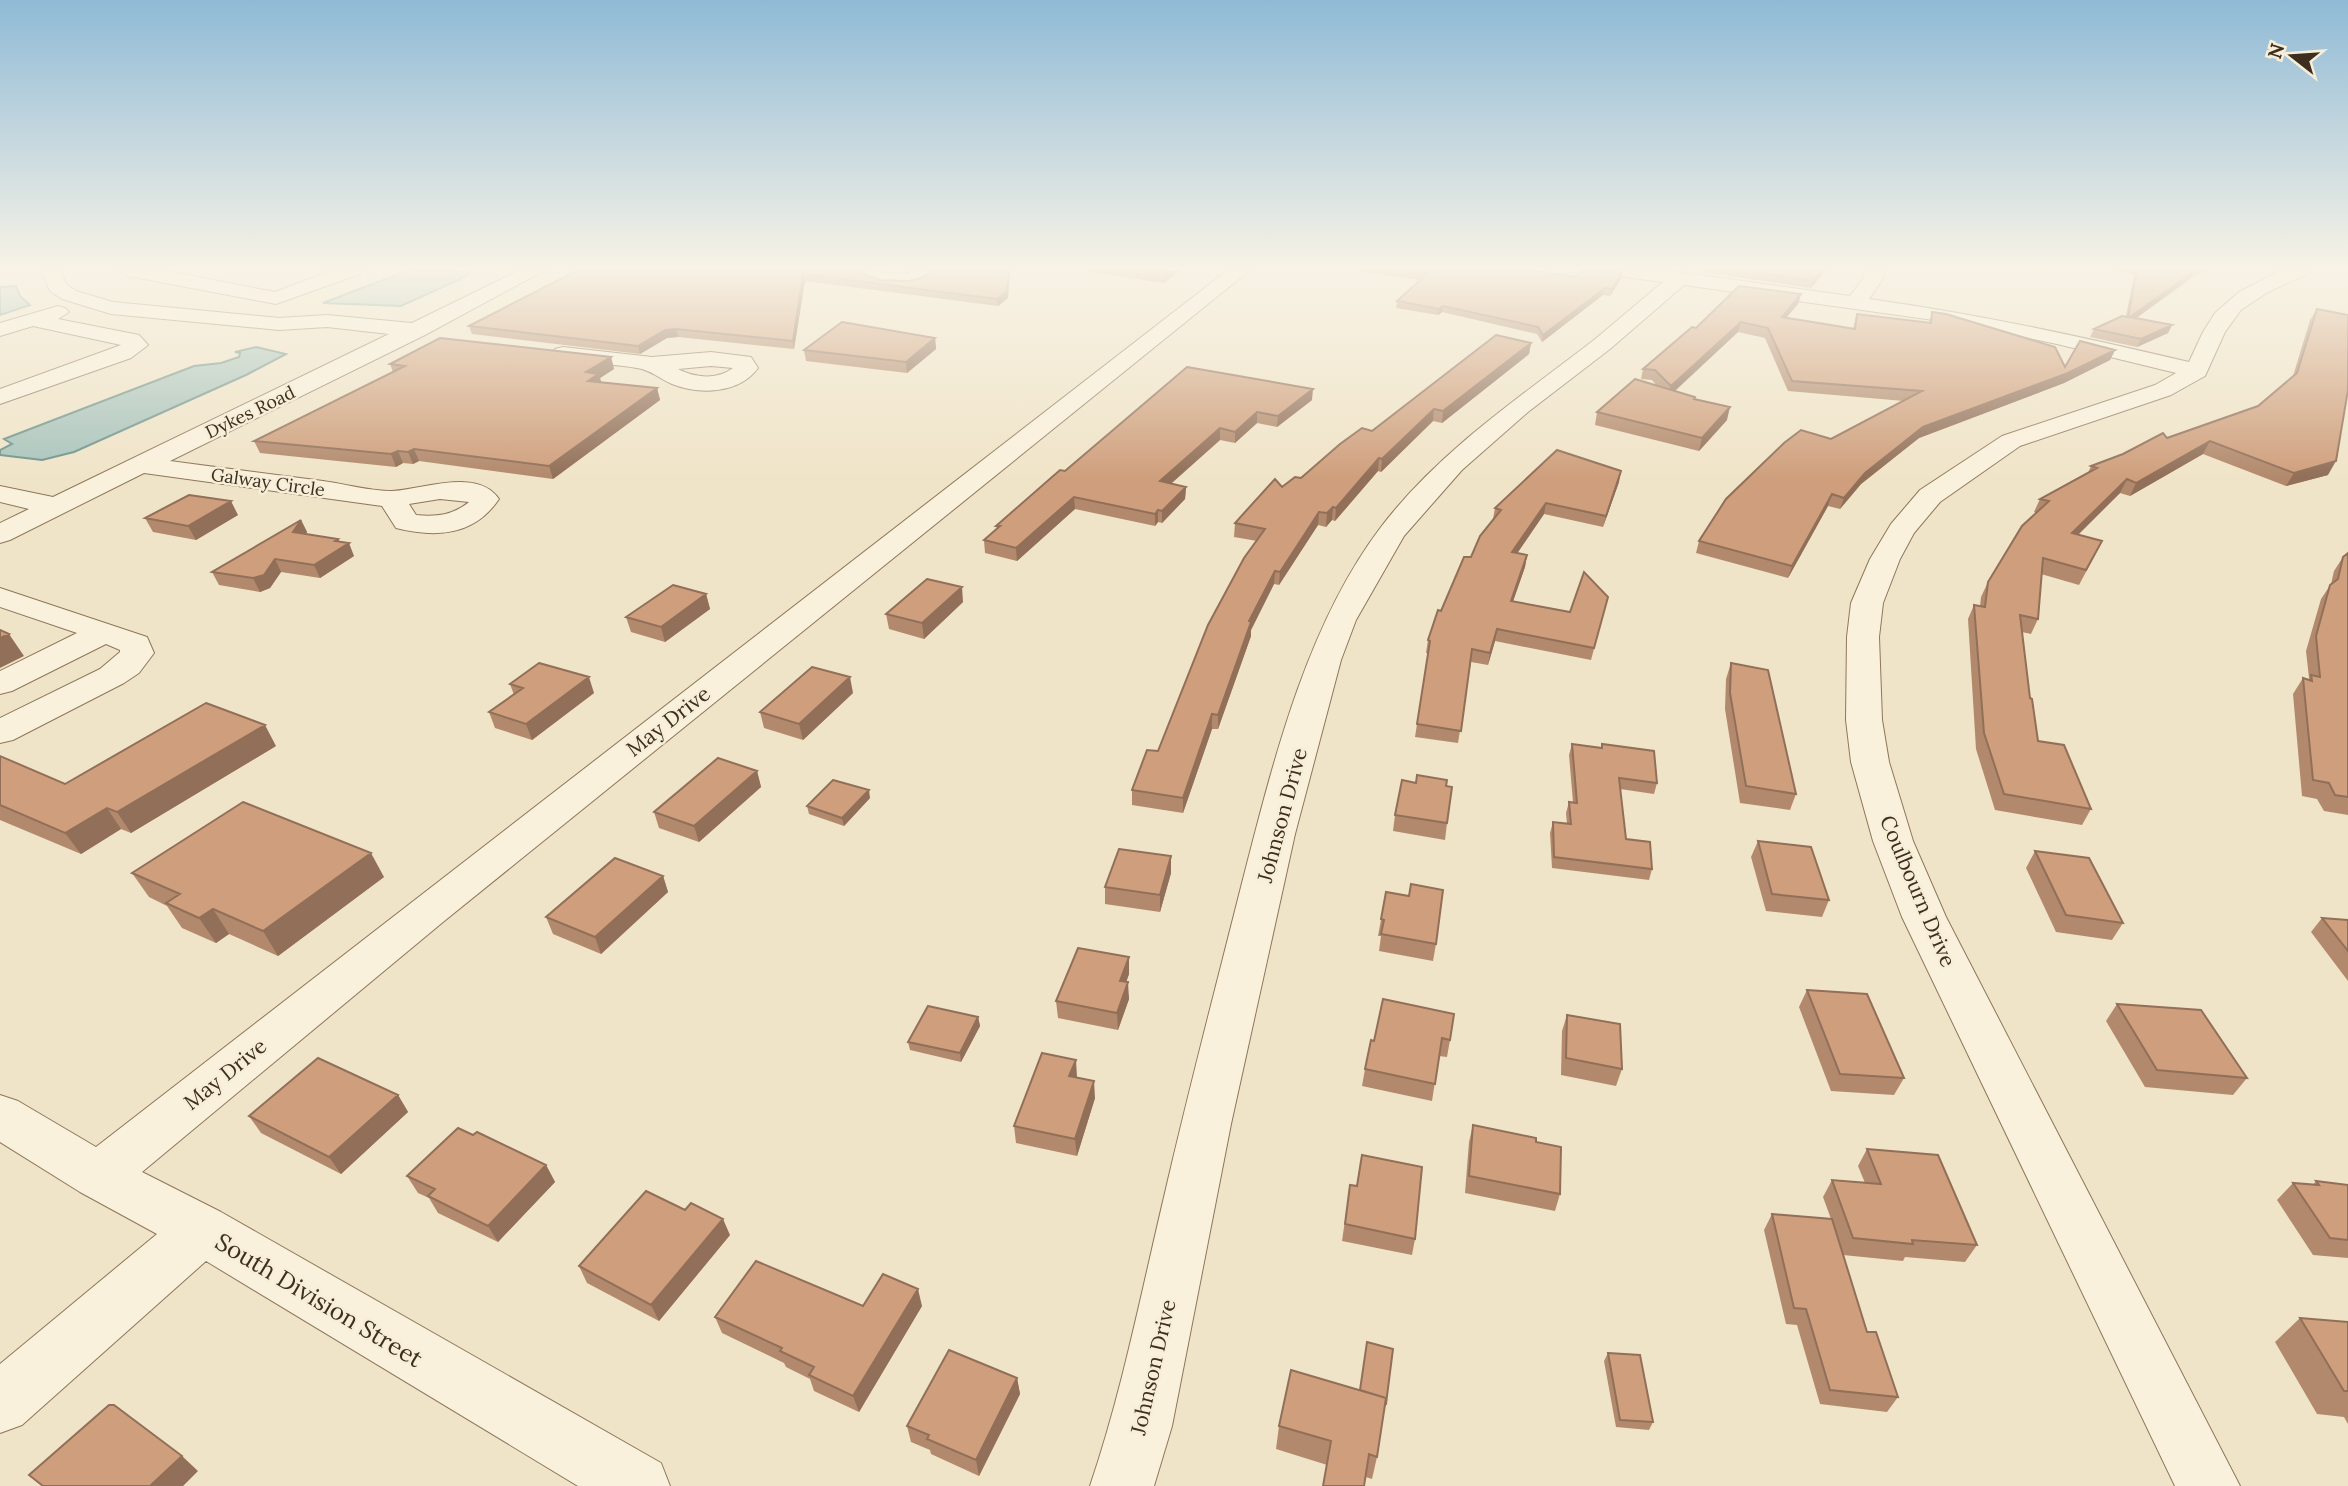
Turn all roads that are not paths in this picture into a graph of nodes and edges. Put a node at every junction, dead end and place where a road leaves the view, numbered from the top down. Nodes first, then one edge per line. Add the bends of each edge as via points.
1 (128, 339) edge
2 (398, 339) edge
3 (440, 339) edge
4 (1153, 339) edge
5 (1608, 339) edge
6 (2067, 339) edge
7 (2208, 339) edge
8 (447, 340) edge
9 (543, 351) edge
10 (652, 365) dead end
11 (2197, 371) junction
12 (0, 397) edge
13 (143, 465) junction
14 (0, 494) edge
15 (392, 499) dead end
16 (56, 506) junction
17 (0, 534) edge
18 (0, 597) edge
19 (105, 632) junction
20 (0, 684) edge
21 (0, 732) edge
22 (0, 1116) edge
23 (99, 1176) junction
24 (202, 1230) junction
25 (0, 1404) edge
26 (638, 1486) edge
27 (1122, 1486) edge
28 (2208, 1486) edge

1 - 12 street via 137,345 123,354
2 - 13 street, Dykes Road
3 - 8 street
4 - 23 street, May Drive
5 - 27 street, Johnson Drive via 1452,464 1392,532 1340,620 1324,660 1275,834 1141,1426
6 - 11 street
7 - 11 street
9 - 10 street
11 - 28 street, Coulbourn Drive via 2163,390 2011,441 1930,496 1901,530 1885,559 1867,603 1863,637 1864,719 1870,762 1893,841 1924,917
13 - 15 street, Galway Circle
13 - 16 street, Dykes Road
14 - 16 street
16 - 17 street, Dykes Road
18 - 19 street
19 - 20 street
19 - 21 lane via 135,644 137,653 127,666
22 - 23 street, South Division Street
23 - 24 street, South Division Street
24 - 25 street
24 - 26 street, South Division Street

